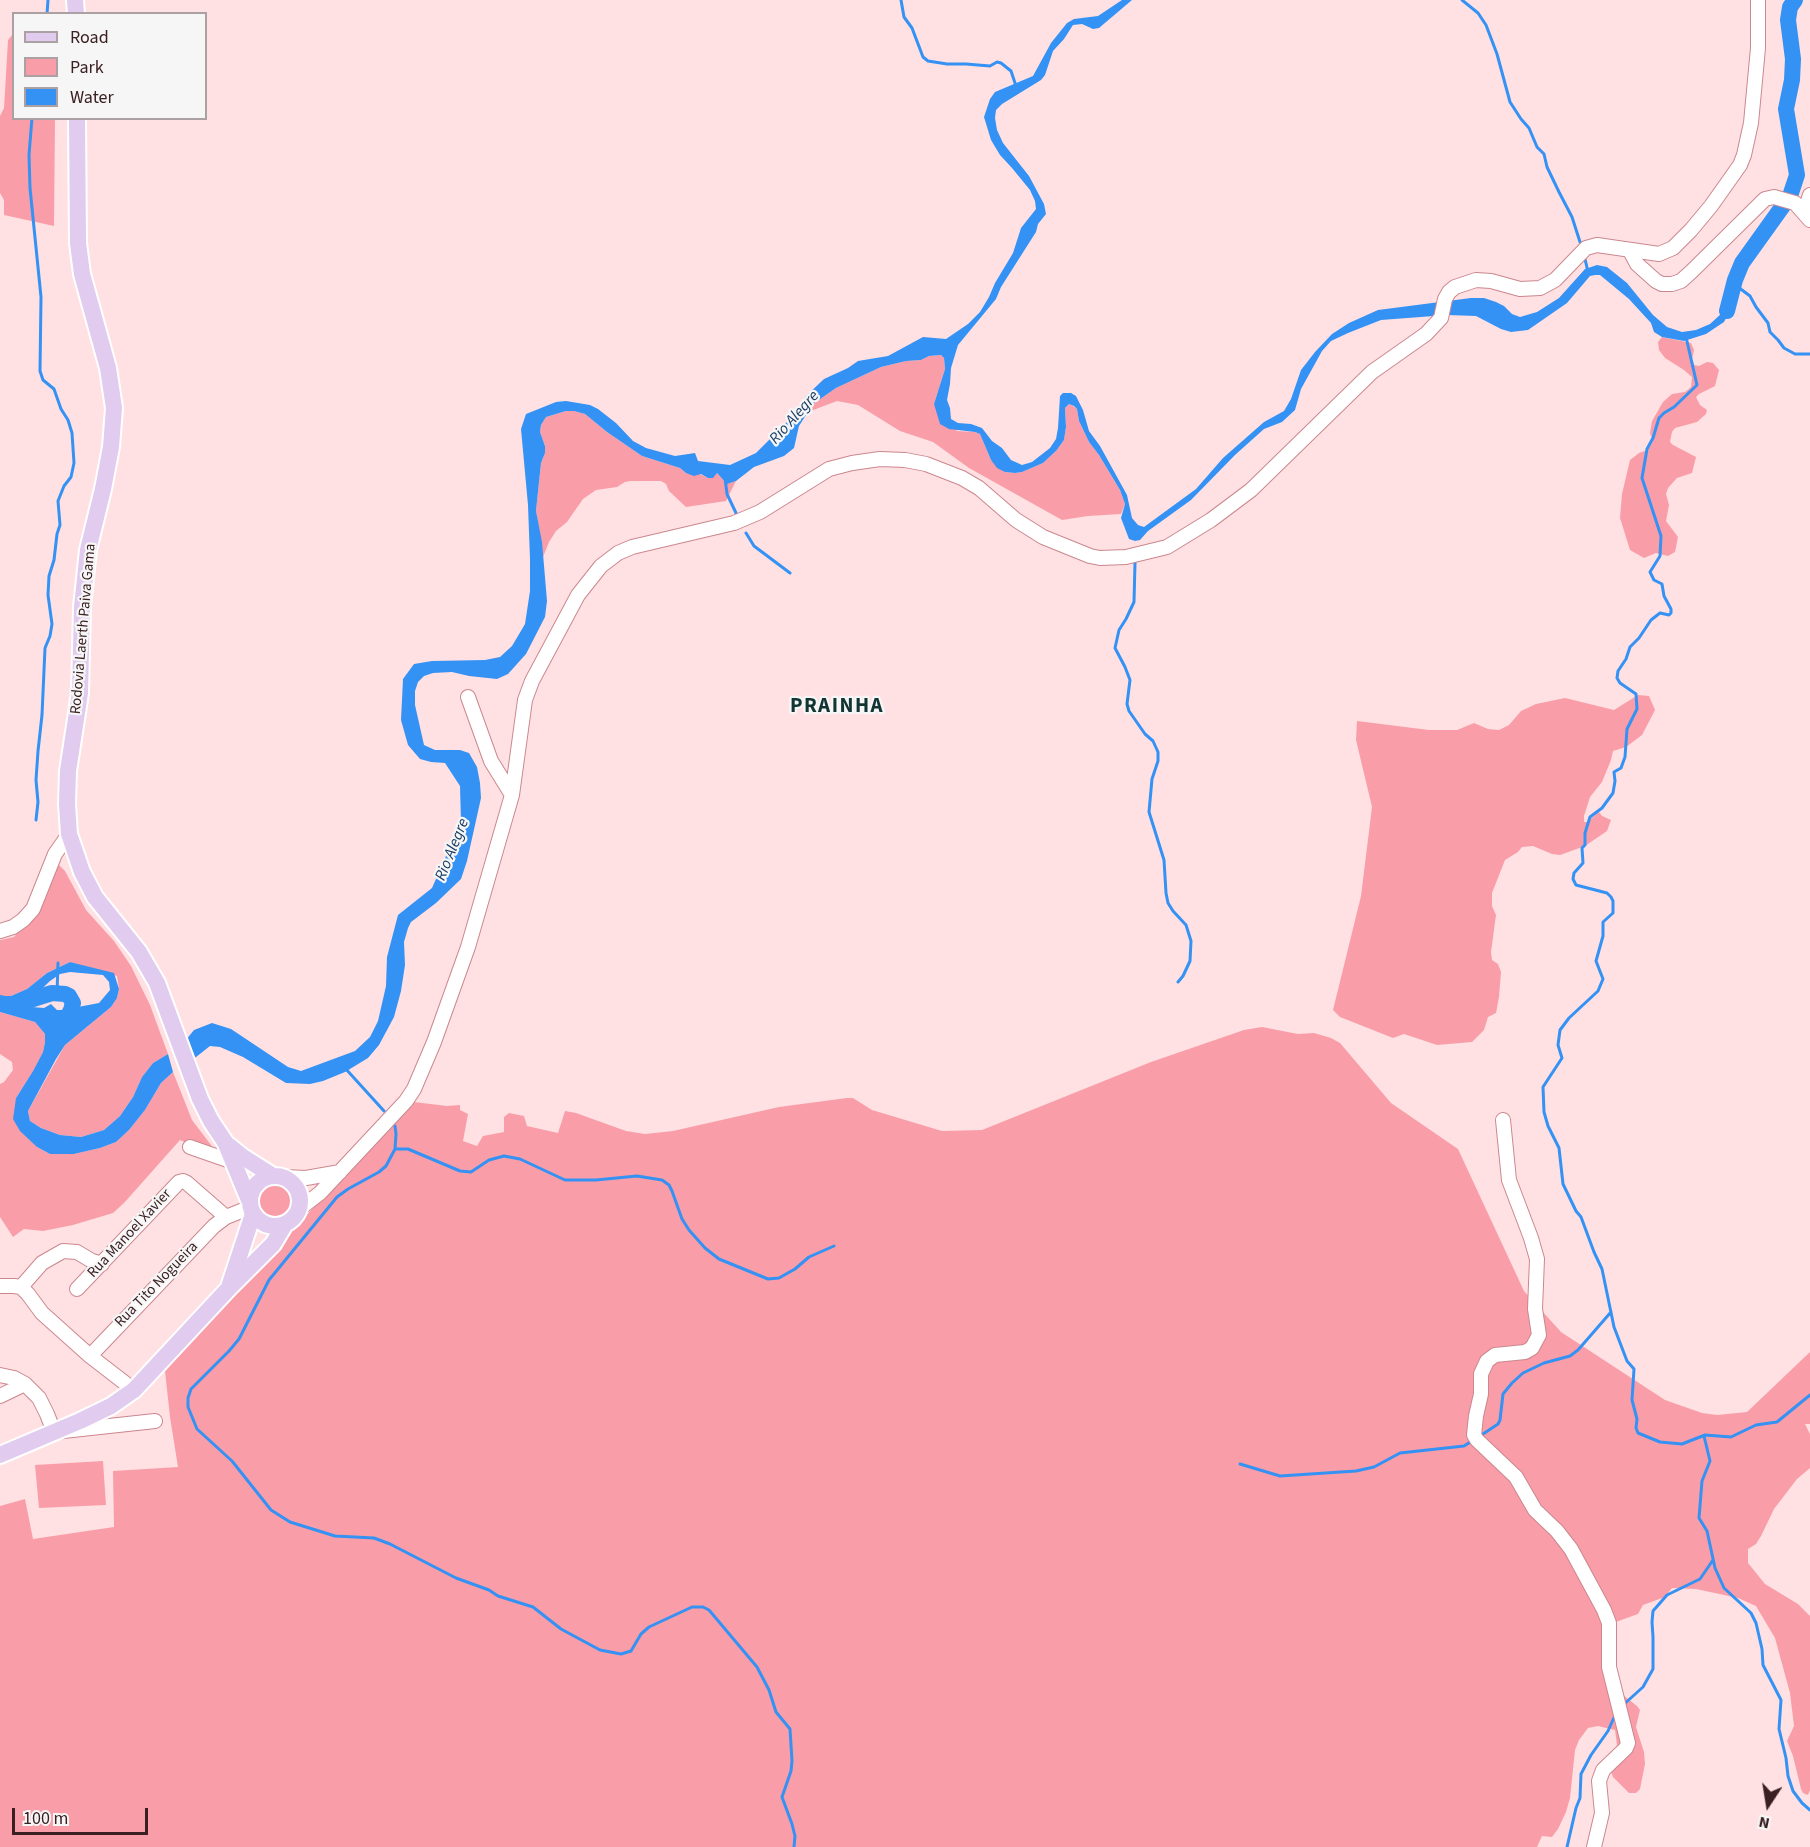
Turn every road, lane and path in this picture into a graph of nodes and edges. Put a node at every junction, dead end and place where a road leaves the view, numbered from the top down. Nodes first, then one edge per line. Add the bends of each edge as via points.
1 (1758, 0) edge
2 (77, 120) edge
3 (1810, 195) edge
4 (1797, 208) edge
5 (1630, 251) junction
6 (468, 697) dead end
7 (512, 795) junction
8 (69, 834) junction
9 (0, 931) edge
10 (1503, 1120) dead end
11 (225, 1142) junction
12 (190, 1147) dead end
13 (233, 1162) junction
14 (340, 1172) junction
15 (279, 1176) junction
16 (251, 1207) junction
17 (298, 1210) junction
18 (226, 1217) junction
19 (285, 1224) junction
20 (102, 1264) junction
21 (0, 1286) edge
22 (21, 1287) junction
23 (229, 1288) junction
24 (77, 1289) dead end
25 (90, 1356) junction
26 (0, 1375) edge
27 (26, 1384) junction
28 (134, 1390) junction
29 (0, 1396) edge
30 (155, 1421) dead end
31 (54, 1432) junction
32 (0, 1455) edge
33 (1594, 1847) edge

1 - 5 street via 1751,123 1740,165 1711,206 1673,248 1659,254
2 - 8 main road, Rodovia Laerth Paiva Gama via 78,243 114,408 111,447 87,561 82,607 80,693 68,771
3 - 4 street
4 - 5 street via 1774,197 1765,199 1681,281 1672,284 1656,282
5 - 7 street via 1597,245 1586,248 1555,280 1540,288 1520,289 1476,279 1455,287 1445,299 1441,318 1426,334 1372,372 1251,490 1167,548 1126,556 1090,556 1043,537 962,478 926,464 880,459 829,469 760,512 734,523 618,553 578,595 532,681 525,700
6 - 7 street via 491,761
7 - 14 street via 468,947 414,1089
8 - 9 street via 55,854 33,909 14,927
8 - 11 main road, Rodovia Laerth Paiva Gama via 95,897 139,952 157,983 191,1077
10 - 33 street via 1509,1180 1537,1259 1534,1309 1539,1335 1525,1352 1495,1355 1487,1361 1481,1374 1474,1435 1515,1477 1535,1510 1571,1549 1609,1623 1609,1667 1628,1743 1603,1770 1599,1780 1602,1813
11 - 13 main road, Rodovia Laerth Paiva Gama
11 - 15 main road, Rodovia Laerth Paiva Gama via 243,1157
12 - 13 street
13 - 16 main road, Rodovia Laerth Paiva Gama
14 - 15 street via 306,1178
14 - 17 street
15 - 16 main road via 255,1185
15 - 17 main road via 296,1187
16 - 18 street, Rua Tito Nogueira
16 - 19 main road via 262,1222
16 - 23 main road
17 - 19 main road
18 - 20 street, Rua Manoel Xavier via 183,1181 179,1182
18 - 25 street, Rua Tito Nogueira
19 - 23 main road via 273,1244
20 - 22 street via 77,1252 63,1251 42,1263
20 - 24 street, Rua Manoel Xavier
21 - 22 street
22 - 25 street via 42,1313
23 - 28 main road
25 - 28 street
26 - 27 street
27 - 29 street
27 - 31 street via 39,1398
28 - 31 main road via 101,1411
30 - 31 street
31 - 32 main road

